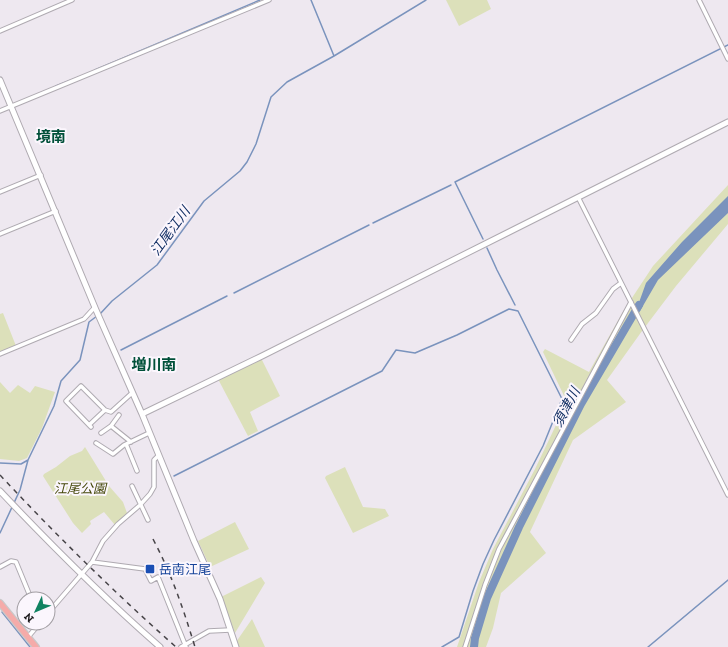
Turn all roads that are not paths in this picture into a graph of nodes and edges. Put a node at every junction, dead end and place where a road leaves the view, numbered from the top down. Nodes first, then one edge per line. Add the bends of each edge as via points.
1 (72, 0) edge
2 (269, 0) edge
3 (698, 0) edge
4 (0, 31) edge
5 (728, 58) edge
6 (0, 80) edge
7 (11, 106) junction
8 (0, 111) edge
9 (728, 122) edge
10 (40, 175) junction
11 (0, 192) edge
12 (578, 197) junction
13 (56, 211) junction
14 (0, 234) edge
15 (621, 283) junction
16 (631, 302) junction
17 (95, 308) junction
18 (570, 340) dead end
19 (0, 354) edge
20 (132, 393) junction
21 (105, 410) junction
22 (142, 414) junction
23 (119, 415) dead end
24 (111, 426) junction
25 (101, 433) dead end
26 (149, 433) junction
27 (96, 442) dead end
28 (131, 442) junction
29 (126, 444) junction
30 (158, 456) junction
31 (137, 471) dead end
32 (132, 486) dead end
33 (0, 491) edge
34 (728, 495) edge
35 (140, 505) junction
36 (148, 520) dead end
37 (92, 562) junction
38 (0, 567) edge
39 (81, 574) junction
40 (28, 591) edge
41 (56, 604) edge
42 (1, 608) edge
43 (230, 630) junction
44 (33, 631) edge
45 (28, 637) junction
46 (185, 646) edge
47 (36, 647) edge
48 (160, 647) edge
49 (181, 647) edge
50 (236, 647) edge
51 (465, 647) edge

1 - 4 street
2 - 7 street
3 - 5 street
6 - 7 street
7 - 8 street
7 - 10 street
9 - 12 street
10 - 11 street
10 - 13 street
12 - 15 street
12 - 22 street
13 - 14 street
13 - 17 street
15 - 16 street
15 - 18 street
16 - 34 street
16 - 51 street via 499,549 484,585
17 - 19 street via 84,318
17 - 20 street
20 - 21 street via 111,412
20 - 22 street
21 - 21 street via 90,426 66,401 81,386
22 - 26 street
23 - 24 street
24 - 25 street
24 - 28 street
26 - 28 street
26 - 30 street
27 - 29 street via 113,454
28 - 29 street
29 - 31 street
30 - 35 street via 154,460 154,487
30 - 43 street via 220,598
32 - 35 street
33 - 39 street
35 - 36 street
35 - 37 street via 103,541
37 - 39 street
37 - 46 street via 144,569 150,581 158,577
38 - 40 street via 11,561 16,562
39 - 41 street
39 - 48 street
42 - 45 main road
43 - 46 street via 209,631
43 - 50 street
44 - 45 street
45 - 47 main road
46 - 49 street

